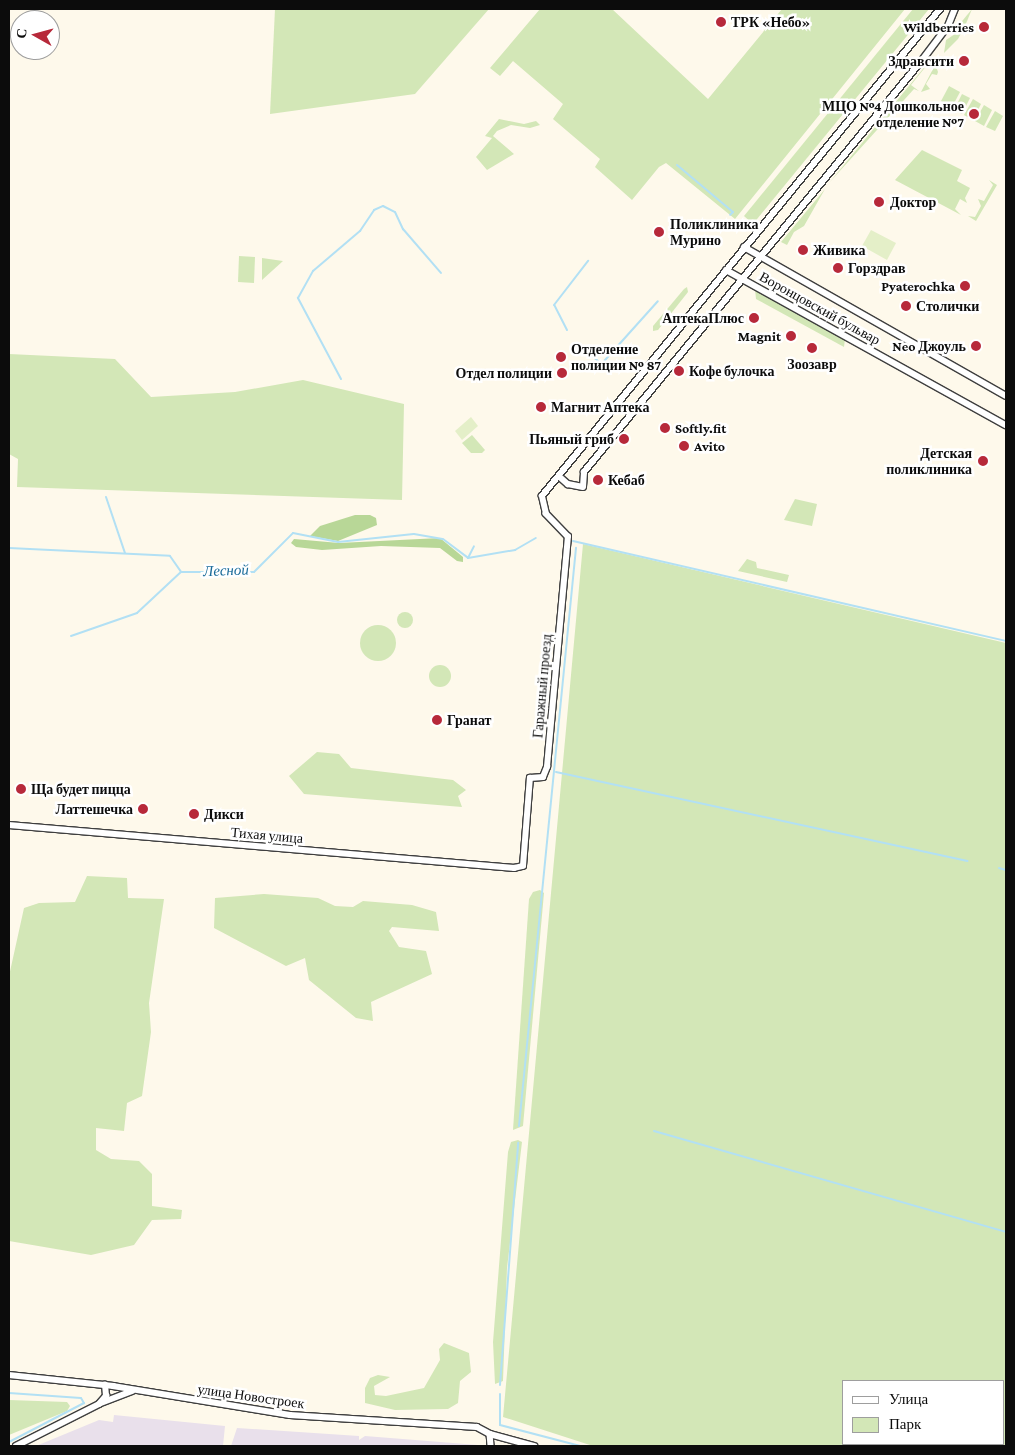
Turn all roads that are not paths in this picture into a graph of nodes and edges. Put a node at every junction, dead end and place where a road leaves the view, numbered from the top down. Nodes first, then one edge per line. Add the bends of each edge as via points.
1 (940, 9) edge
2 (954, 9) edge
3 (744, 248) junction
4 (759, 256) junction
5 (726, 270) junction
6 (741, 279) junction
7 (1006, 396) edge
8 (1006, 425) edge
9 (559, 476) junction
10 (9, 826) edge
11 (523, 866) joint
12 (9, 1375) edge
13 (105, 1385) junction
14 (136, 1390) junction
15 (99, 1404) junction
16 (490, 1434) junction
17 (16, 1446) edge
18 (491, 1446) edge
19 (534, 1446) edge

1 - 3 street
2 - 4 street via 948,26 923,59
3 - 4 street, Воронцовский бульвар
3 - 5 street
4 - 6 street
4 - 7 street, Воронцовский бульвар
5 - 6 street, Воронцовский бульвар
5 - 9 street
6 - 8 street, Воронцовский бульвар
6 - 9 street via 584,472 583,487 568,484
9 - 11 street, Гаражный проезд via 542,496 542,506 568,537 547,767 543,776 530,778
10 - 11 street, Тихая улица via 514,868
12 - 13 street, улица Новостроек
13 - 14 street, улица Новостроек
13 - 15 street via 106,1396
14 - 15 street
14 - 16 street, улица Новостроек via 290,1415 477,1427
15 - 17 street
16 - 18 street
16 - 19 street, улица Новостроек

